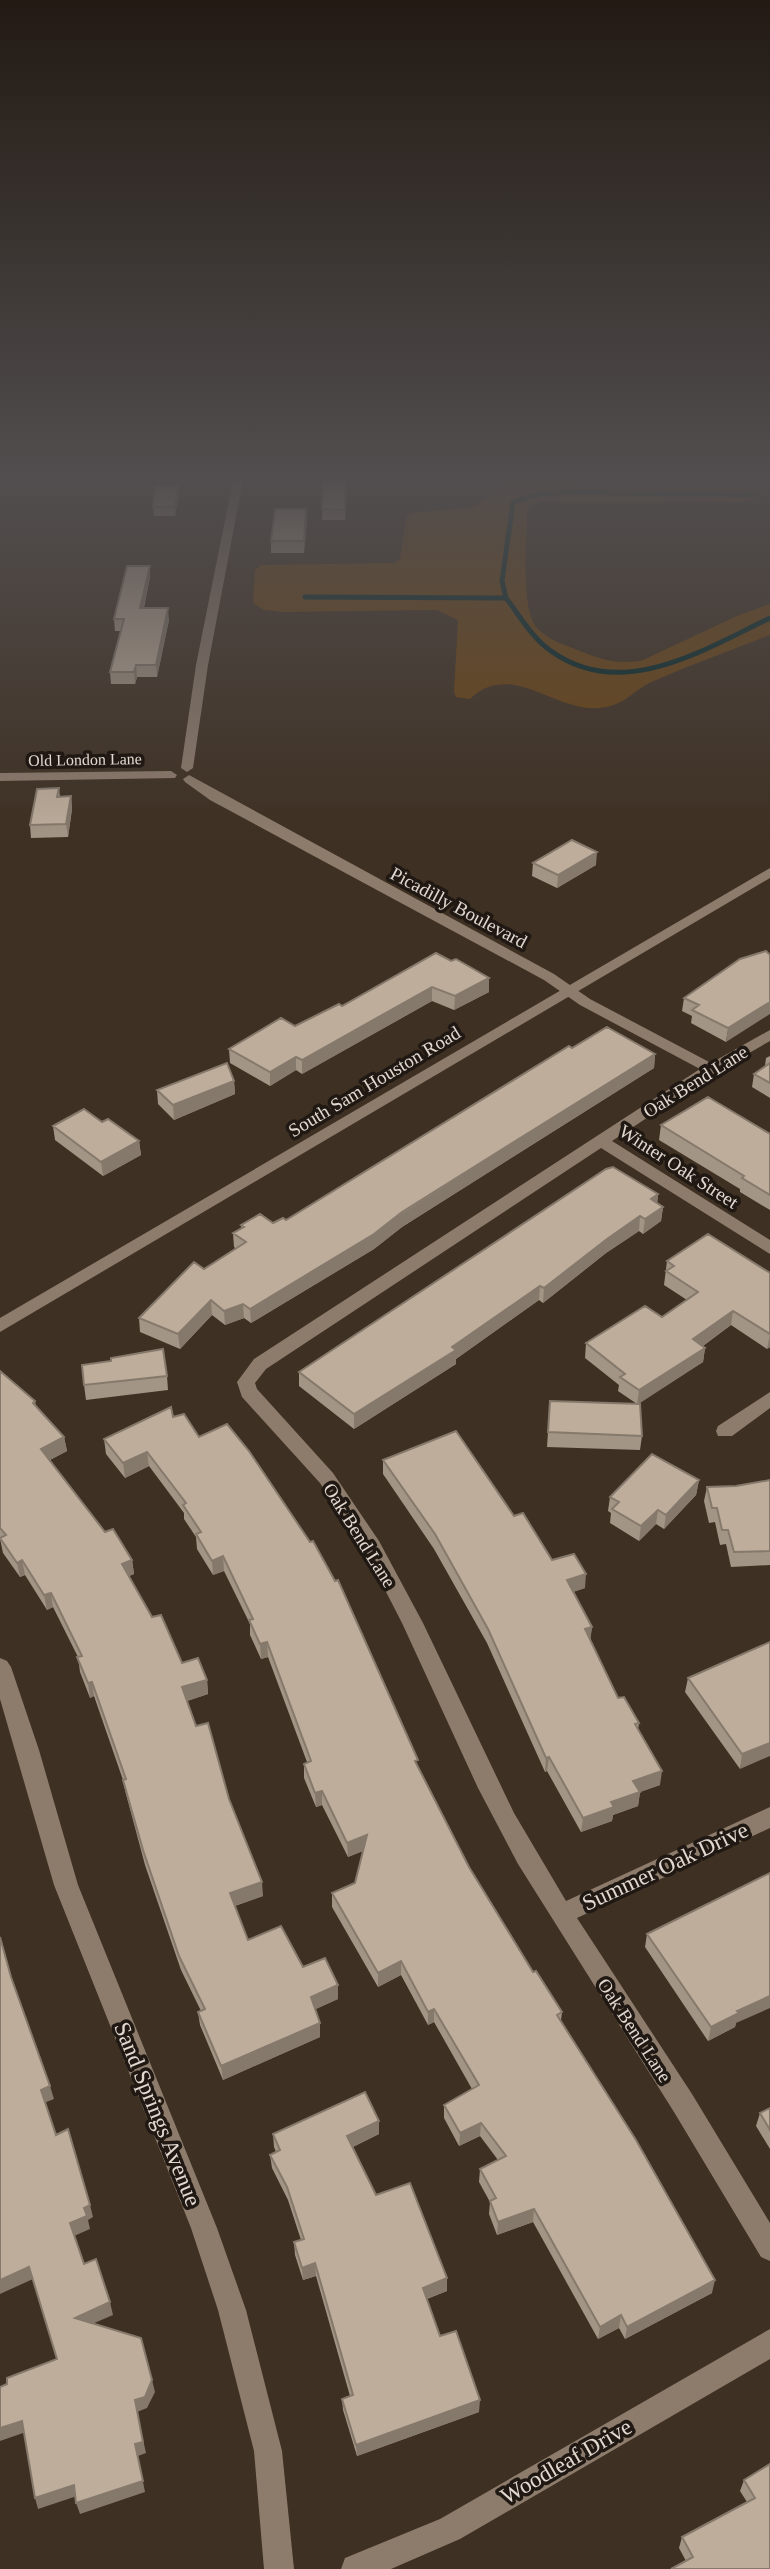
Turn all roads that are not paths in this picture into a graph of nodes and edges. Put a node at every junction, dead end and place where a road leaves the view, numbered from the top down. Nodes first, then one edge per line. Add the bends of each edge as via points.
1 (215, 600) edge
2 (188, 774) junction
3 (0, 777) edge
4 (770, 872) edge
5 (570, 990) junction
6 (770, 1035) edge
7 (711, 1069) junction
8 (602, 1142) junction
9 (770, 1248) edge
10 (0, 1326) edge
11 (770, 1399) edge
12 (725, 1432) dead end
13 (0, 1667) edge
14 (770, 1817) edge
15 (561, 1914) junction
16 (770, 2248) edge
17 (770, 2343) edge
18 (279, 2569) edge
19 (356, 2569) edge

1 - 2 street
2 - 3 street, Old London Lane via 175,770 171,775
2 - 5 street, Picadilly Boulevard via 215,797
4 - 5 street, South Sam Houston Road
5 - 7 street, Picadilly Boulevard
5 - 10 street, South Sam Houston Road
6 - 7 street, Oak Bend Lane
7 - 8 street, Oak Bend Lane
8 - 9 street, Winter Oak Street
8 - 15 street, Oak Bend Lane via 260,1364 246,1382 249,1392 308,1455 349,1509 409,1617 507,1822
11 - 12 street
13 - 18 street, Sand Springs Avenue via 66,1885 204,2228 232,2310 268,2451
14 - 15 street, Summer Oak Drive
15 - 16 street, Oak Bend Lane
17 - 19 street, Woodleaf Drive via 450,2529

